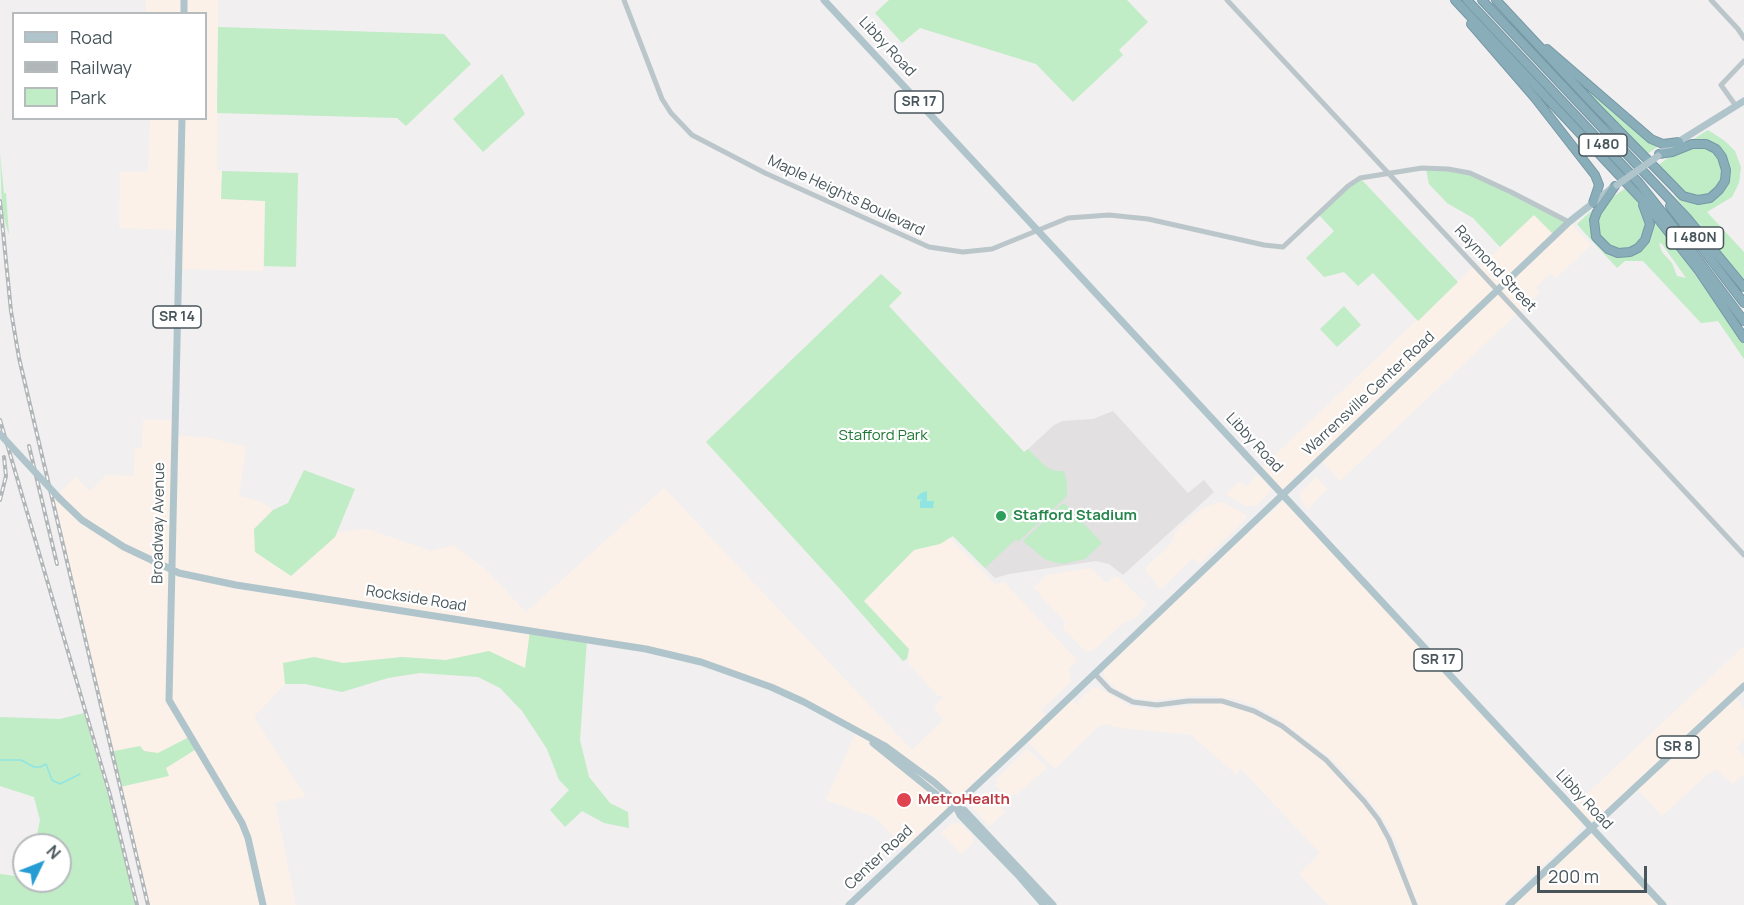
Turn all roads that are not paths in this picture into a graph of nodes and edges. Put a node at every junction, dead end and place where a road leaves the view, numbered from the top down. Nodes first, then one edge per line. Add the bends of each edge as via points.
1 (624, 0) edge
2 (824, 0) edge
3 (1227, 0) edge
4 (1467, 0) edge
5 (1482, 0) edge
6 (1496, 0) edge
7 (1711, 0) edge
8 (1456, 1) edge
9 (1502, 7) junction
10 (1744, 38) edge
11 (1744, 61) edge
12 (1744, 101) edge
13 (1736, 106) junction
14 (182, 120) edge
15 (1679, 142) junction
16 (1658, 155) junction
17 (1389, 172) junction
18 (1646, 174) junction
19 (1616, 185) junction
20 (1630, 186) junction
21 (1593, 203) junction
22 (1569, 222) junction
23 (1037, 230) junction
24 (1744, 287) edge
25 (1498, 290) junction
26 (1744, 303) edge
27 (1744, 324) edge
28 (1744, 338) edge
29 (0, 434) edge
30 (1283, 494) junction
31 (1744, 555) edge
32 (171, 570) junction
33 (1094, 673) junction
34 (1744, 686) edge
35 (955, 806) junction
36 (1591, 828) junction
37 (263, 905) edge
38 (849, 905) edge
39 (1044, 905) edge
40 (1053, 905) edge
41 (1415, 905) edge
42 (1509, 905) edge
43 (1663, 905) edge

1 - 23 street, Maple Heights Boulevard via 662,99 681,124 707,144 929,247 963,252 992,249
2 - 23 main road, Libby Road / SR 17
3 - 17 street, Raymond Street
4 - 27 highway, I 480 via 1633,177
5 - 18 highway, I 480
6 - 9 highway
7 - 10 street
8 - 20 highway
8 - 21 highway via 1595,175 1599,185
9 - 15 highway via 1651,139 1663,144
9 - 16 highway via 1683,196 1693,200 1710,198 1725,181 1722,157 1706,144 1692,144
11 - 13 street via 1721,85
12 - 13 main road, Warrensville Center Road
13 - 15 main road, Warrensville Center Road
14 - 32 main road, Broadway Avenue / SR 14
15 - 16 main road, Warrensville Center Road
16 - 19 main road, Warrensville Center Road, bridge
17 - 22 street, Maple Heights Boulevard via 1426,168 1470,173
17 - 23 street, Maple Heights Boulevard via 1360,178 1348,186 1283,247 1148,219 1109,215 1068,218
17 - 25 street, Raymond Street
18 - 24 highway, I 480
18 - 26 highway, I 480N
19 - 20 highway via 1597,212 1593,228 1603,246 1618,253 1638,248 1650,228 1644,207
19 - 21 main road, Warrensville Center Road
20 - 28 highway via 1675,239
21 - 22 main road, Warrensville Center Road
22 - 25 main road, Warrensville Center Road
23 - 30 main road, Libby Road / SR 17
25 - 30 main road, Warrensville Center Road
25 - 31 street, Raymond Street
29 - 32 main road, Rockside Road, bridge via 82,520 124,548
30 - 33 main road, Warrensville Center Road
30 - 36 main road, Libby Road / SR 17
32 - 35 main road, Rockside Road via 236,585 595,640 665,653 727,671 771,687 885,746 951,797
32 - 37 main road, Broadway Avenue / SR 14 via 169,700 242,823
33 - 35 main road, Warrensville Center Road
33 - 41 street via 1110,690 1133,702 1157,705 1222,701 1254,711 1282,726 1326,760 1364,801 1398,859
34 - 36 main road, SR 8
35 - 38 main road, Center Road
35 - 39 main road, Rockside Road
35 - 40 main road, Rockside Road via 964,810
36 - 42 main road, SR 8
36 - 43 main road, Libby Road / SR 17

